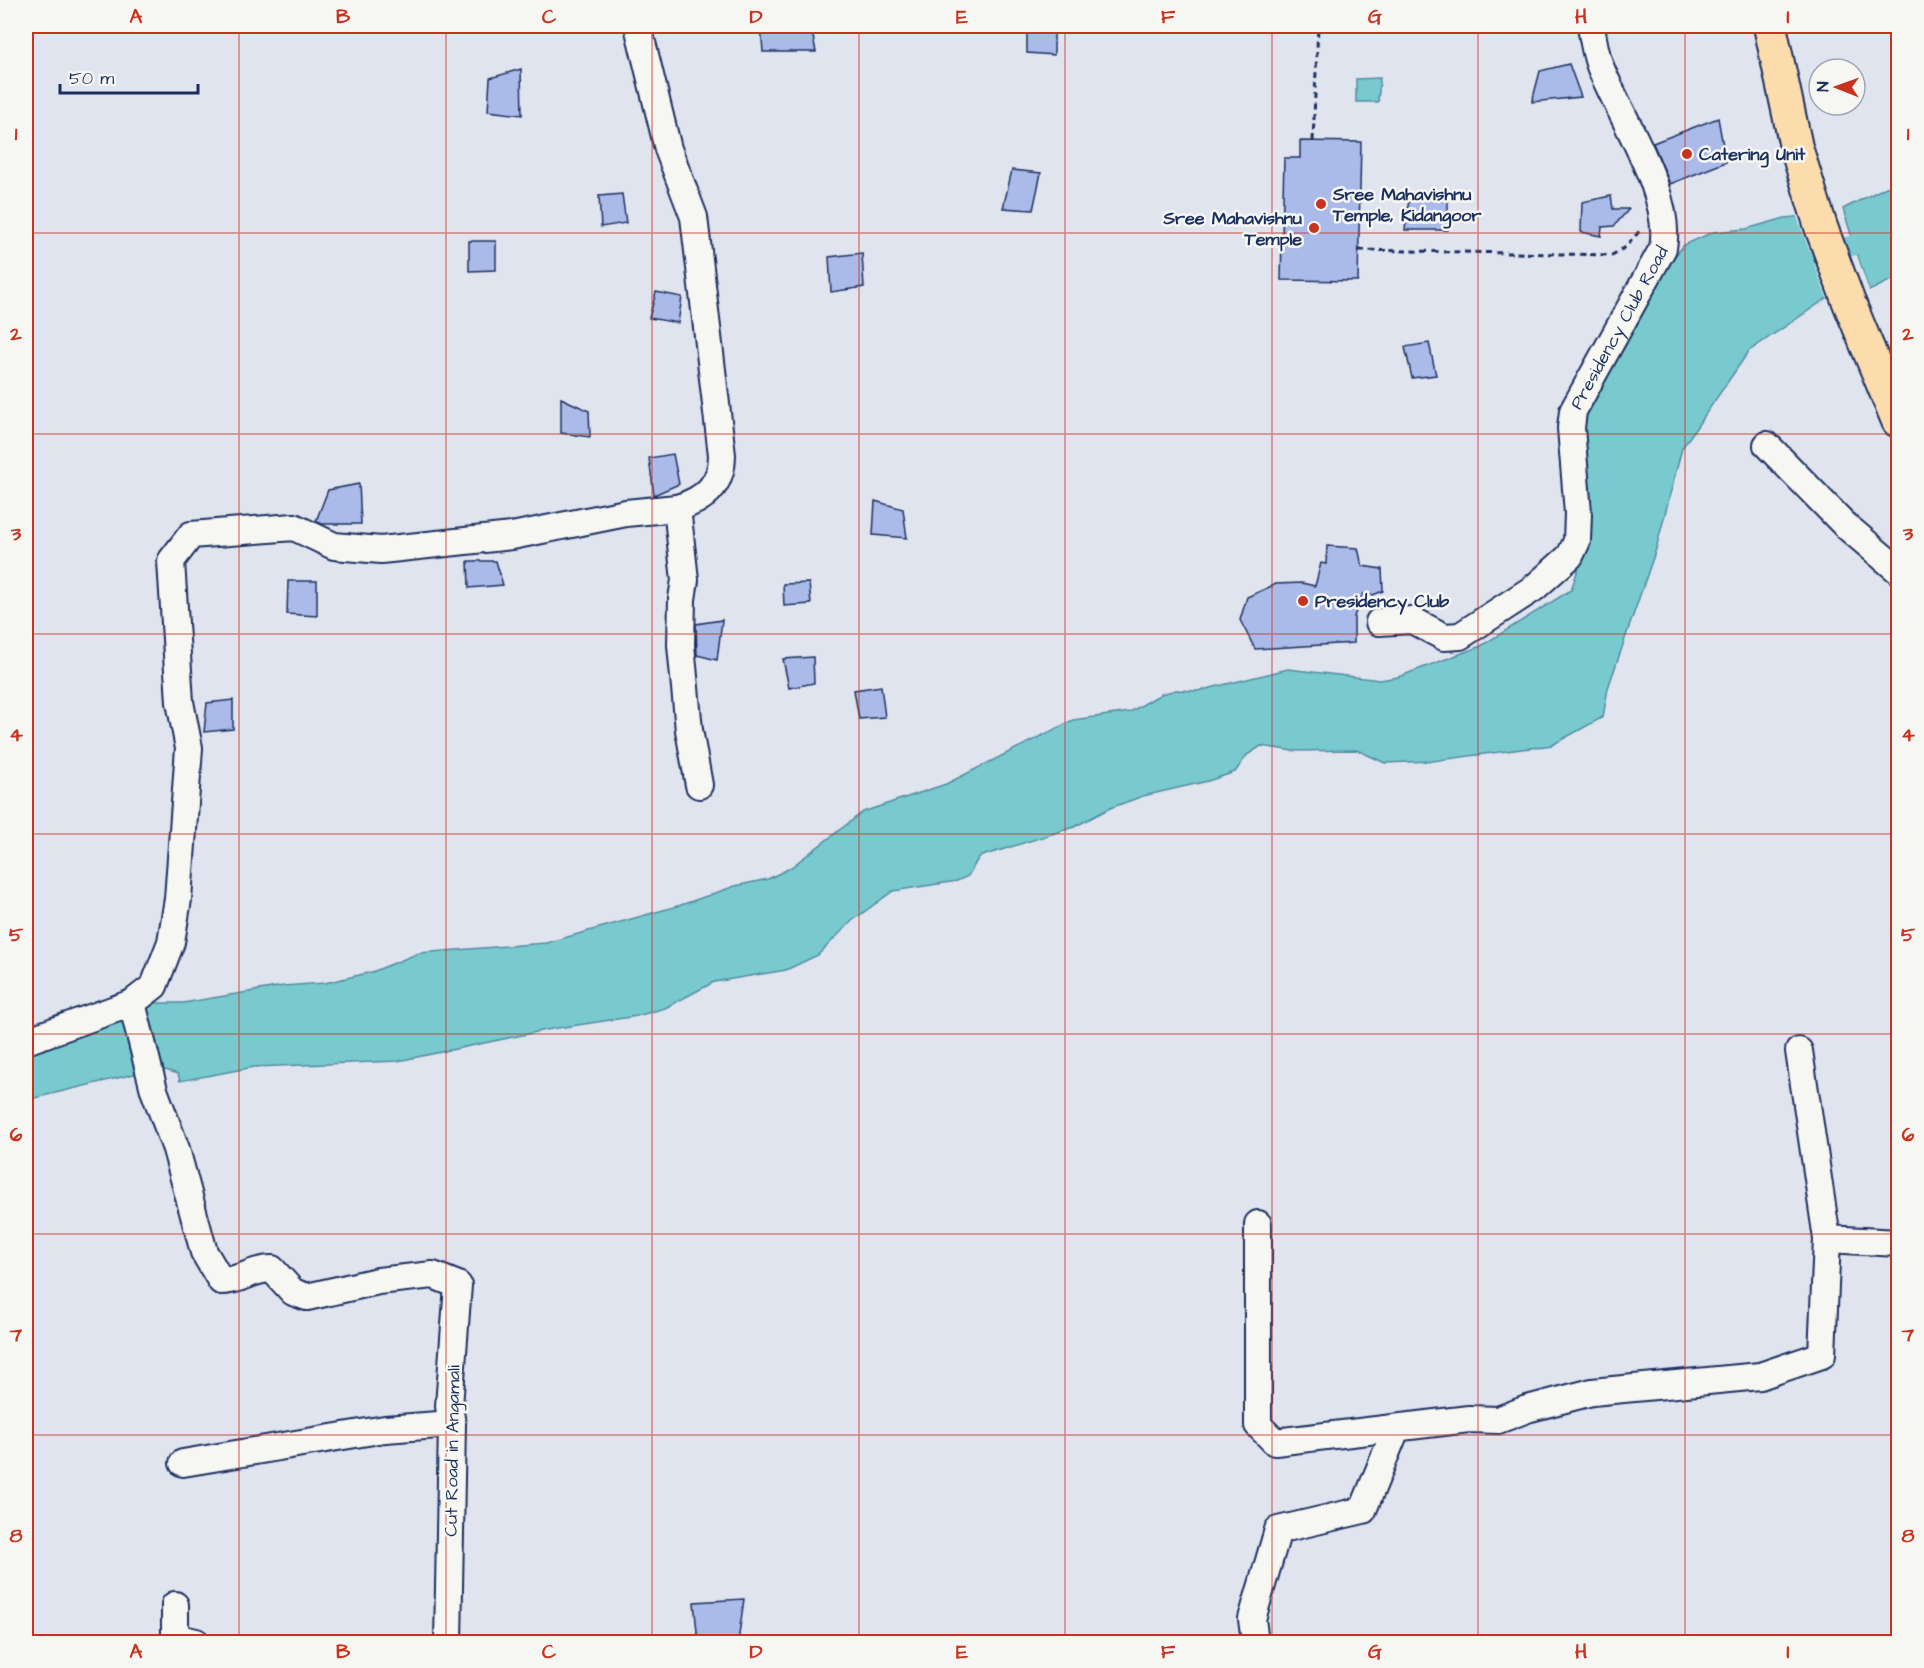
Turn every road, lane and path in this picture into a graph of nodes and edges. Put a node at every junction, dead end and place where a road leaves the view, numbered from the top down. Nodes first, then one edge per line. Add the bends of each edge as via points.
1 (638, 26) edge
2 (1318, 26) edge
3 (1591, 26) edge
4 (1770, 26) edge
5 (1313, 141) dead end
6 (1657, 193) junction
7 (1359, 250) dead end
8 (1899, 421) edge
9 (1767, 445) dead end
10 (677, 508) junction
11 (1899, 570) edge
12 (1379, 622) dead end
13 (699, 785) dead end
14 (132, 1004) junction
15 (26, 1041) edge
16 (1798, 1051) dead end
17 (1258, 1224) dead end
18 (1827, 1239) junction
19 (1899, 1243) edge
20 (452, 1424) junction
21 (1396, 1428) junction
22 (183, 1463) dead end
23 (176, 1605) dead end
24 (196, 1642) edge
25 (448, 1642) edge
26 (1255, 1642) edge

1 - 10 street via 668,149 694,217 722,455 716,484 700,498
2 - 5 path
3 - 6 street via 1601,68
4 - 8 main road via 1796,147 1821,227
6 - 7 path via 1640,231 1626,247 1612,255
6 - 12 street, Presidency Club Road via 1665,220 1664,248 1573,411 1570,428 1578,513 1576,541 1570,556 1534,588 1460,636 1444,637 1412,620
9 - 11 street via 1845,525
10 - 13 street via 685,580 681,645
10 - 14 street via 626,513 512,536 381,550 334,546 294,526 190,535 171,561 180,702 189,748 178,899 171,942 154,986
14 - 15 street
14 - 20 street, Cut Road in Angamali via 204,1252 220,1281 236,1281 260,1269 272,1269 293,1293 307,1297 378,1281 433,1275 458,1285 449,1406
16 - 18 street
17 - 21 street via 1258,1425 1275,1442
18 - 19 street
18 - 21 street via 1822,1355 1760,1376 1592,1392 1498,1420 1469,1419
20 - 22 street via 385,1429
20 - 25 street, Cut Road in Angamali
21 - 26 street via 1363,1510 1278,1530 1252,1619
23 - 24 street via 175,1637

